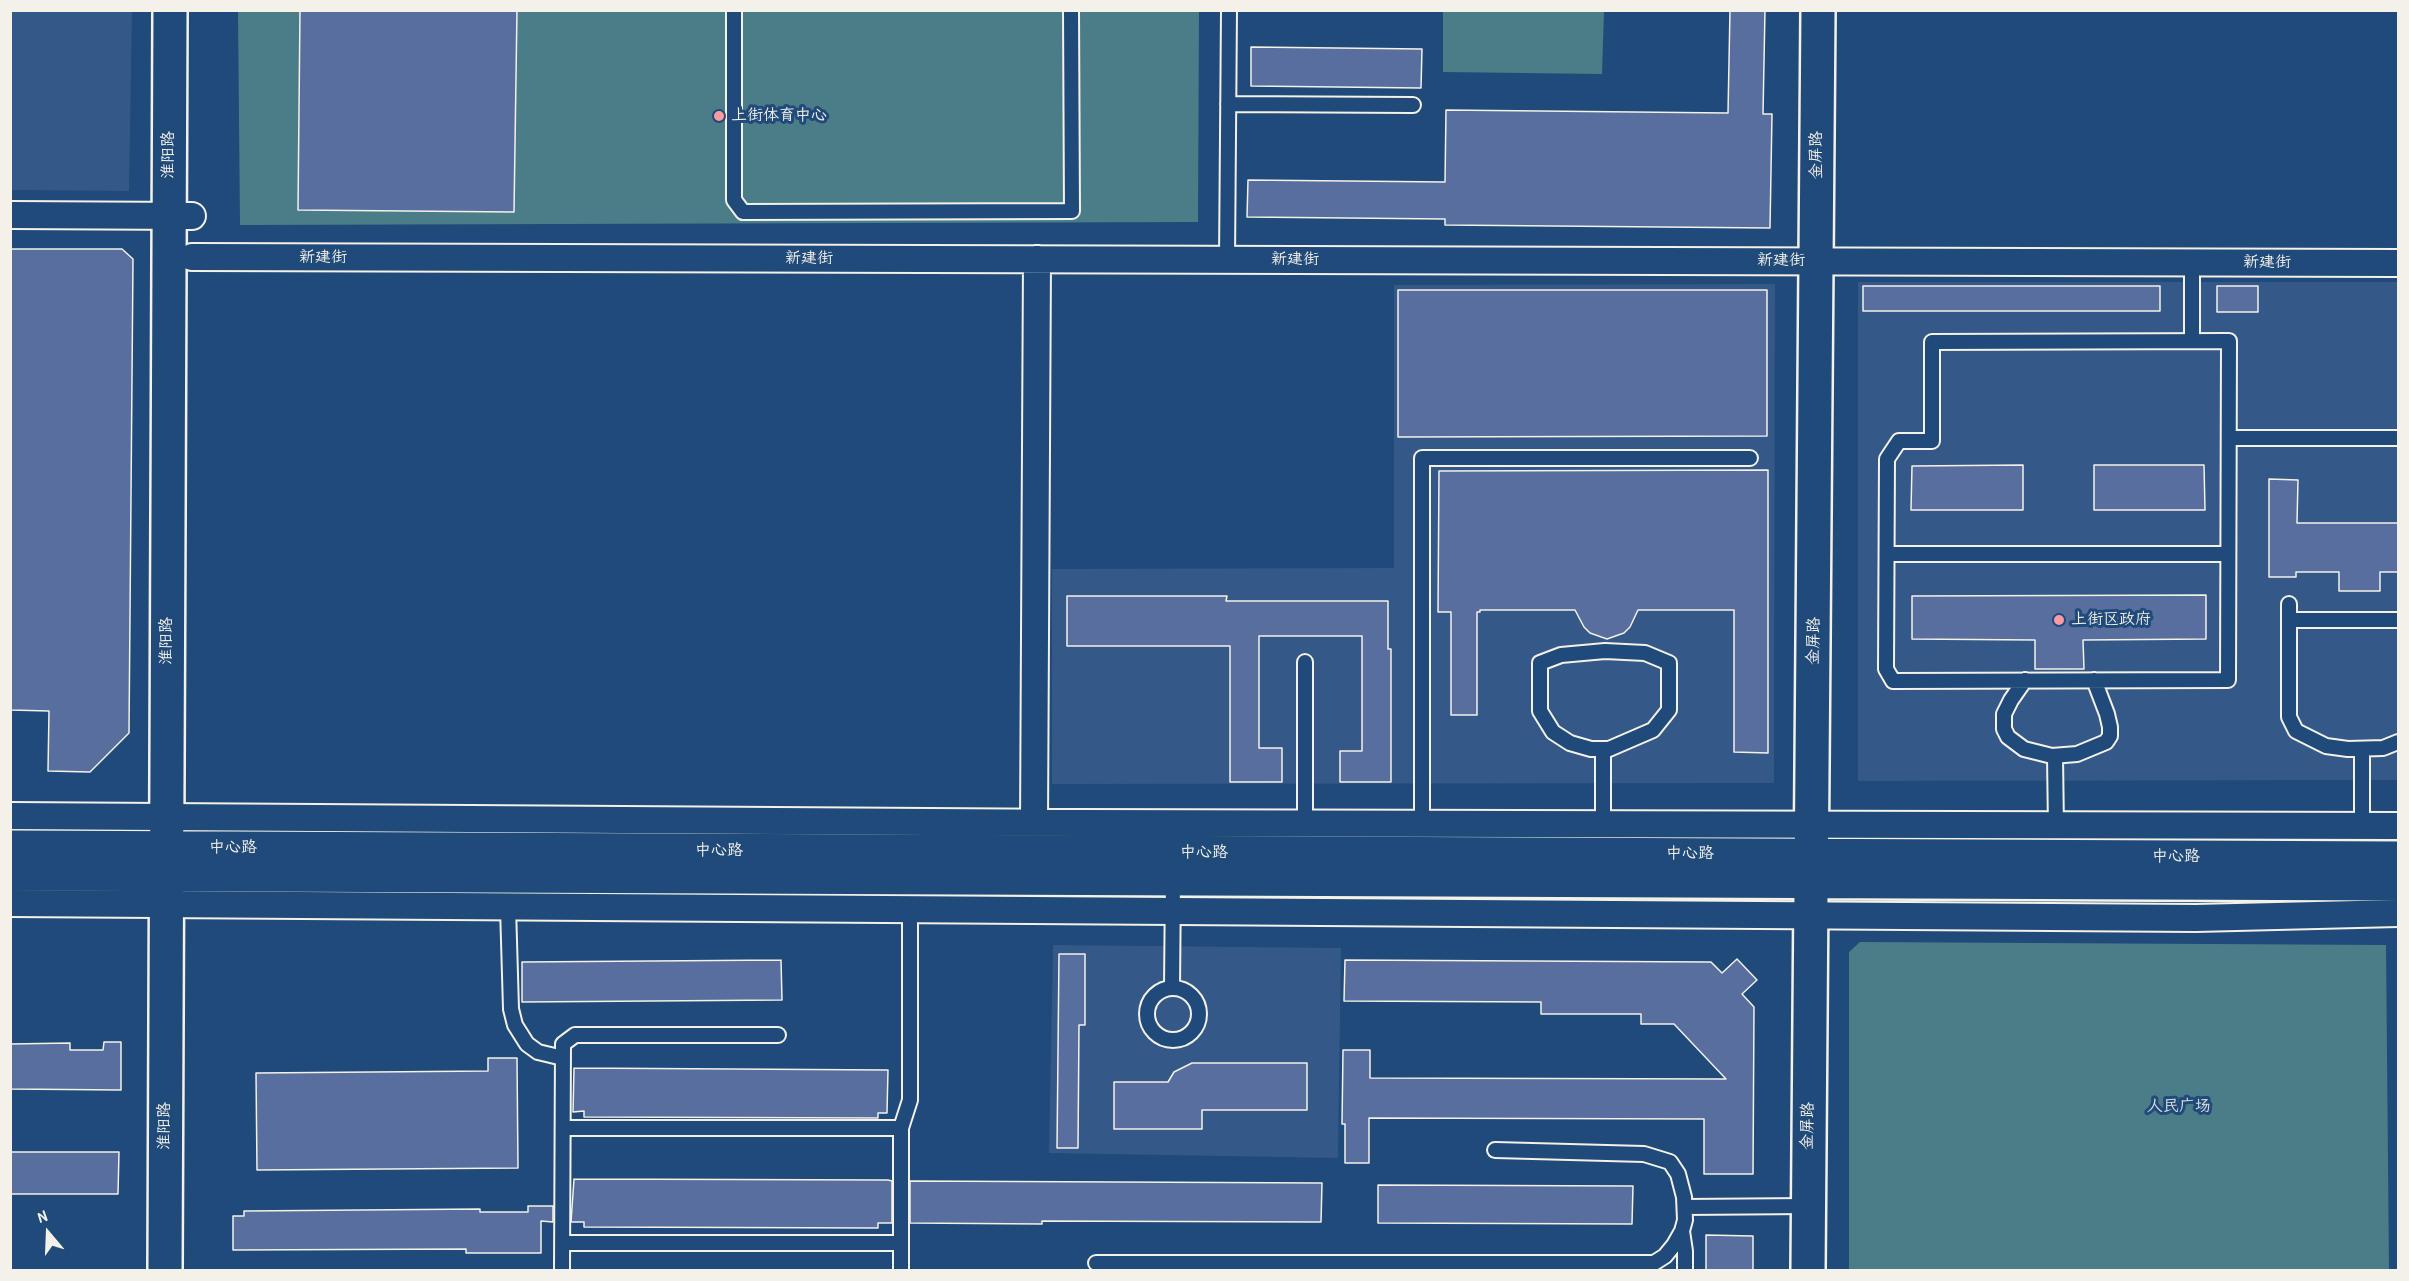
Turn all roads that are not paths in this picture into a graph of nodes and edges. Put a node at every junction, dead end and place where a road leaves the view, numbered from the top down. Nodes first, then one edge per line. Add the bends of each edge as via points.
1 (170, 10) edge
2 (193, 10) edge
3 (734, 10) edge
4 (1071, 10) edge
5 (1229, 10) edge
6 (1818, 10) edge
7 (1228, 104) junction
8 (1413, 105) dead end
9 (10, 215) edge
10 (180, 216) junction
11 (192, 257) junction
12 (1037, 260) junction
13 (1227, 260) junction
14 (1817, 261) junction
15 (2192, 262) junction
16 (2398, 263) edge
17 (2192, 341) junction
18 (2229, 438) junction
19 (2398, 438) edge
20 (1750, 458) dead end
21 (1887, 554) junction
22 (2228, 554) junction
23 (2289, 604) dead end
24 (2289, 620) junction
25 (2398, 620) edge
26 (1305, 662) dead end
27 (2025, 680) junction
28 (2094, 680) junction
29 (2398, 742) edge
30 (1603, 749) junction
31 (2362, 749) junction
32 (2055, 756) junction
33 (10, 816) edge
34 (1034, 823) junction
35 (1305, 824) junction
36 (1422, 824) junction
37 (1602, 824) junction
38 (2362, 826) junction
39 (2398, 826) edge
40 (2056, 841) junction
41 (10, 848) edge
42 (1811, 853) junction
43 (2398, 858) edge
44 (178, 861) junction
45 (10, 874) edge
46 (1173, 879) junction
47 (2398, 884) edge
48 (10, 903) edge
49 (508, 907) junction
50 (910, 909) junction
51 (1173, 911) junction
52 (2398, 913) edge
53 (1811, 915) junction
54 (1172, 988) dead end
55 (778, 1035) dead end
56 (563, 1058) junction
57 (563, 1128) junction
58 (901, 1128) junction
59 (1495, 1150) dead end
60 (1808, 1206) junction
61 (1685, 1207) junction
62 (1682, 1232) junction
63 (562, 1243) junction
64 (901, 1243) junction
65 (1096, 1263) dead end
66 (1358, 1267) edge
67 (165, 1270) edge
68 (188, 1270) edge
69 (562, 1270) edge
70 (901, 1270) edge
71 (1685, 1270) edge
72 (1808, 1270) edge

1 - 10 main road, 淮阳路
2 - 10 main road, 淮阳路
3 - 4 lane via 734,200 743,212 1072,211
5 - 7 lane
6 - 14 main road, 金屏路
7 - 8 lane
7 - 13 lane
9 - 10 street
10 - 11 main road, 淮阳路
10 - 44 main road, 淮阳路
11 - 12 street, 新建街
11 - 44 main road, 淮阳路
12 - 13 street, 新建街
12 - 34 street
13 - 14 street, 新建街
14 - 15 street, 新建街
14 - 42 main road, 金屏路
15 - 16 street, 新建街
15 - 17 lane
17 - 18 lane via 2229,341
17 - 21 lane via 1932,342 1932,441 1899,441 1887,459
18 - 19 lane
18 - 22 lane
20 - 36 lane via 1422,458
21 - 22 lane
21 - 27 lane via 1886,669 1893,681
22 - 28 lane via 2228,680
23 - 24 lane
24 - 25 lane
24 - 31 lane via 2292,725 2298,733 2326,746
26 - 35 lane
27 - 28 lane
27 - 32 lane via 2004,714 2004,729 2024,749
28 - 32 lane via 2108,714 2110,736 2089,751
29 - 31 lane
30 - 30 lane via 1569,743 1553,732 1540,711 1540,663 1561,655 1605,651 1645,653 1669,663 1669,710 1653,730
30 - 37 lane
31 - 38 lane
32 - 40 lane
33 - 44 street
34 - 35 street
34 - 44 street
35 - 36 street
36 - 37 street
37 - 42 street
38 - 39 street
38 - 40 street
40 - 42 main road, 中心路
40 - 43 main road, 中心路
41 - 44 main road, 中心路
42 - 44 main road, 中心路
42 - 46 main road, 中心路
42 - 47 main road, 中心路
42 - 53 main road, 金屏路
44 - 45 main road, 中心路
44 - 46 main road, 中心路
44 - 48 street
44 - 49 street
44 - 67 main road, 淮阳路
44 - 68 main road, 淮阳路
46 - 51 lane
49 - 50 street
49 - 56 lane via 511,1009 515,1025 527,1044 538,1052
50 - 51 street
50 - 58 lane via 910,1100
51 - 53 street
51 - 54 lane
52 - 53 street via 2196,918
53 - 60 main road, 金屏路
55 - 56 lane via 575,1035 563,1044
56 - 57 lane
57 - 58 lane
57 - 63 lane
58 - 64 lane
59 - 61 lane via 1644,1154 1670,1162 1682,1184
60 - 61 lane
60 - 72 main road, 金屏路
61 - 62 lane
62 - 66 lane via 1665,1256 1654,1263
62 - 71 lane
63 - 64 lane
63 - 69 lane
64 - 70 lane
65 - 66 lane

